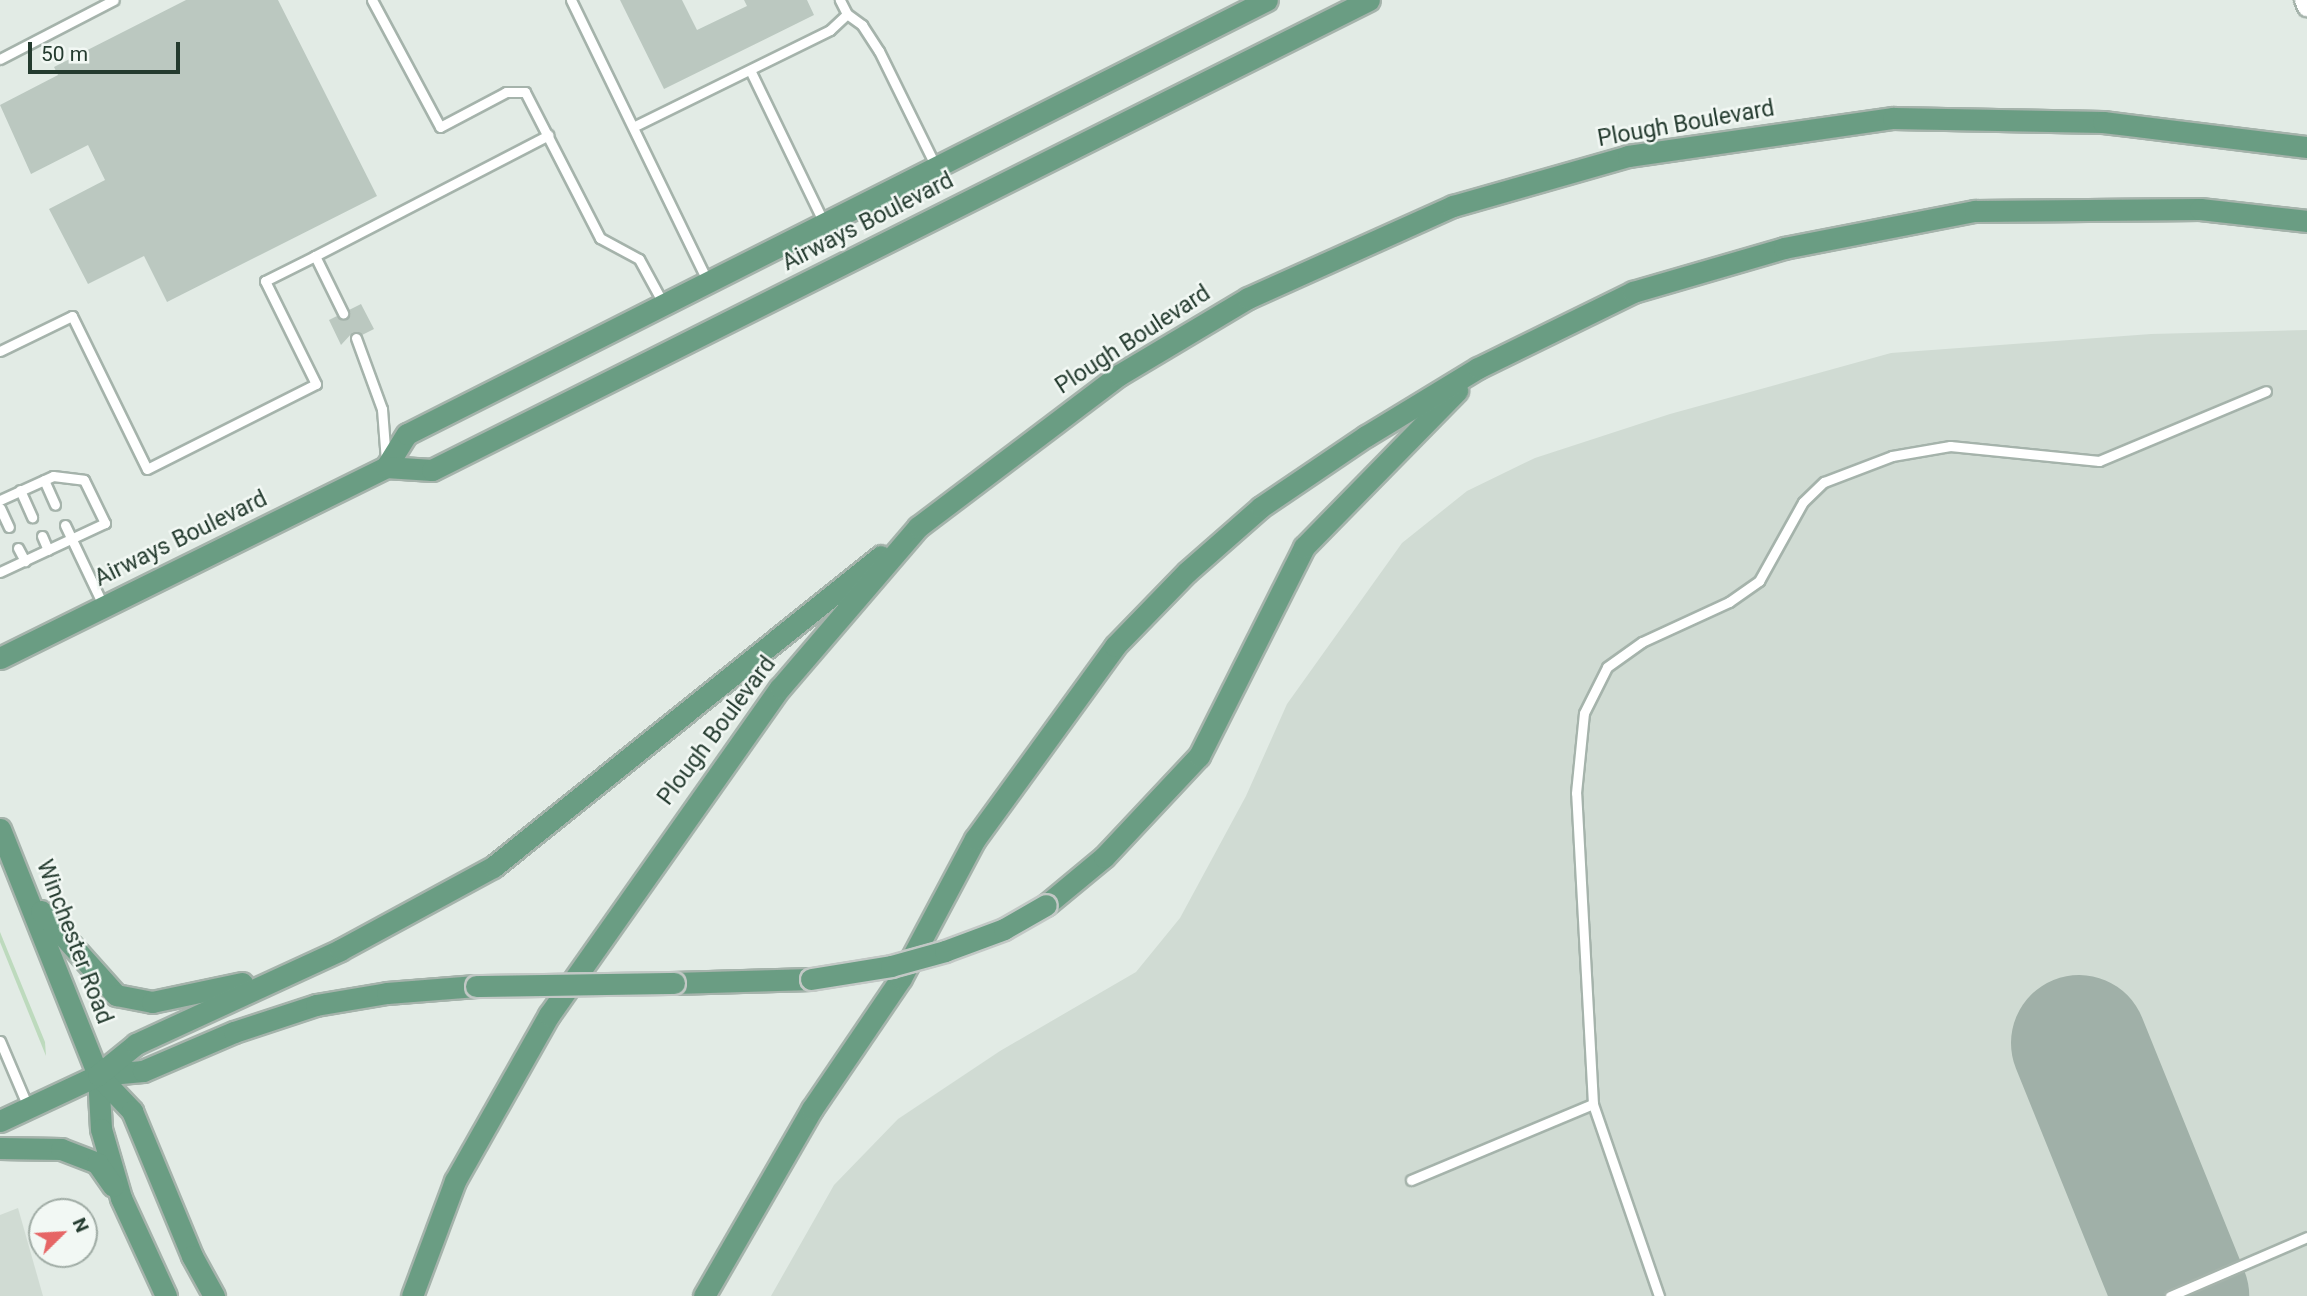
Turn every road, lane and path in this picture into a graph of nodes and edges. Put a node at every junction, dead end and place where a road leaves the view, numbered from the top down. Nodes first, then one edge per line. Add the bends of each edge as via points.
1 (114, 0) edge
2 (372, 0) edge
3 (571, 0) edge
4 (840, 0) edge
5 (1267, 0) edge
6 (1369, 0) edge
7 (2304, 0) edge
8 (2307, 7) edge
9 (847, 14) junction
10 (0, 59) edge
11 (750, 70) junction
12 (635, 126) junction
13 (548, 135) junction
14 (2307, 147) edge
15 (936, 167) junction
16 (2307, 221) edge
17 (824, 224) junction
18 (315, 256) junction
19 (709, 282) junction
20 (664, 304) junction
21 (343, 313) dead end
22 (356, 338) dead end
23 (0, 351) edge
24 (1479, 368) junction
25 (2266, 391) dead end
26 (386, 467) junction
27 (44, 480) junction
28 (20, 490) junction
29 (0, 500) edge
30 (55, 505) dead end
31 (0, 508) edge
32 (33, 517) dead end
33 (65, 525) dead end
34 (9, 527) dead end
35 (918, 527) junction
36 (42, 536) dead end
37 (72, 539) junction
38 (18, 548) dead end
39 (48, 550) junction
40 (25, 561) junction
41 (0, 572) edge
42 (104, 607) junction
43 (0, 658) edge
44 (0, 829) edge
45 (7, 864) edge
46 (29, 898) junction
47 (340, 950) junction
48 (0, 1041) edge
49 (98, 1075) junction
50 (1592, 1104) junction
51 (28, 1108) junction
52 (0, 1121) edge
53 (0, 1148) edge
54 (1410, 1180) dead end
55 (121, 1198) junction
56 (2307, 1237) edge
57 (164, 1296) edge
58 (214, 1296) edge
59 (412, 1296) edge
60 (704, 1296) edge
61 (1659, 1296) edge
62 (2171, 1296) edge

1 - 10 lane
2 - 13 lane via 440,127 520,89
3 - 12 lane
4 - 9 lane
5 - 15 main road, Airways Boulevard
6 - 26 main road, Airways Boulevard via 432,470
7 - 8 street
9 - 11 lane via 830,30
9 - 15 lane via 862,24 879,51
11 - 12 lane
11 - 17 lane
12 - 19 lane
13 - 18 lane
13 - 20 lane via 600,238 639,259
14 - 35 main road, Plough Boulevard via 2103,121 1893,118 1628,156 1453,206 1248,298 1119,375
15 - 17 main road, Airways Boulevard
16 - 24 main road via 2200,209 1975,211 1784,248 1633,292
17 - 19 main road, Airways Boulevard
18 - 21 lane
18 - 23 lane via 265,281 316,384 147,469 72,316
19 - 20 main road, Airways Boulevard
20 - 26 main road, Airways Boulevard via 407,434
22 - 26 lane via 382,409
24 - 49 main road, bridge via 1304,547 1199,755 1104,857 1046,905 1004,929 891,967 811,979 476,986 387,993 316,1005 234,1032 143,1071
24 - 60 main road via 1366,436 1262,507 1187,572 1115,646 975,839 901,978 812,1109
25 - 50 lane via 2099,461 1950,446 1892,456 1824,482 1803,502 1759,582 1729,602 1642,642 1607,667 1584,713 1576,793
26 - 42 main road, Airways Boulevard
27 - 28 lane
27 - 30 lane
27 - 37 lane via 52,476 84,480 105,523
28 - 29 lane
28 - 32 lane
31 - 34 lane
33 - 37 lane
35 - 47 main road via 493,867
35 - 59 main road, Plough Boulevard via 780,688 549,1015 455,1181
36 - 39 lane
37 - 39 lane
37 - 42 lane
38 - 40 lane
39 - 40 lane
40 - 41 lane
42 - 43 main road, Airways Boulevard
44 - 45 main road, Winchester Road
45 - 46 main road, Winchester Road
46 - 47 main road via 116,995 152,1002 212,993
46 - 49 main road, Winchester Road
47 - 49 main road via 136,1044
48 - 51 lane
49 - 51 main road
49 - 55 main road, Winchester Road via 101,1129
49 - 58 main road, Winchester Road via 132,1111 192,1256
50 - 54 lane
50 - 61 lane
51 - 52 main road
53 - 55 main road via 61,1149 97,1163
55 - 57 main road, Winchester Road
56 - 62 lane

